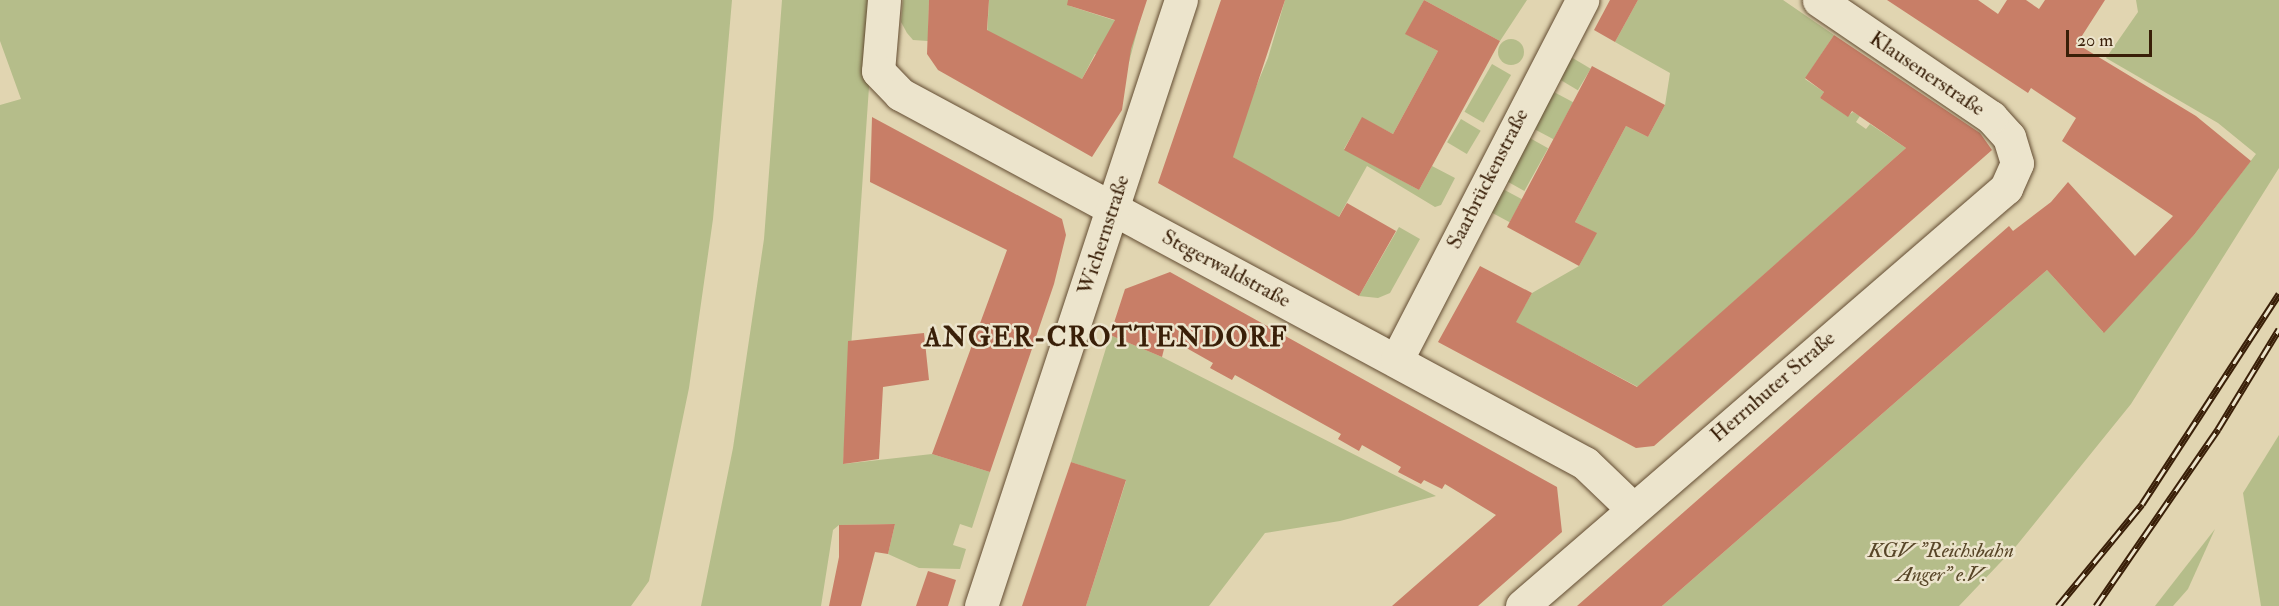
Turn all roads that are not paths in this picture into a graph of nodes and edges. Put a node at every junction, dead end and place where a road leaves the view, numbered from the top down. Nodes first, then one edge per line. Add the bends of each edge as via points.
1 (884, 0) edge
2 (1181, 0) edge
3 (1582, 0) edge
4 (1819, 0) edge
5 (2017, 163) joint
6 (1112, 210) junction
7 (1397, 359) junction
8 (1632, 508) junction
9 (981, 606) edge
10 (1522, 606) edge

1 - 6 street, Stegerwaldstraße via 878,71 900,94
2 - 6 street, Wichernstraße
3 - 7 street, Saarbrückenstraße
4 - 5 street, Klausenerstraße via 1991,117 2009,137
5 - 8 street, Herrnhuter Straße via 2006,188
6 - 7 street, Stegerwaldstraße
6 - 9 street, Wichernstraße
7 - 8 street, Stegerwaldstraße via 1586,463
8 - 10 street, Herrnhuter Straße

